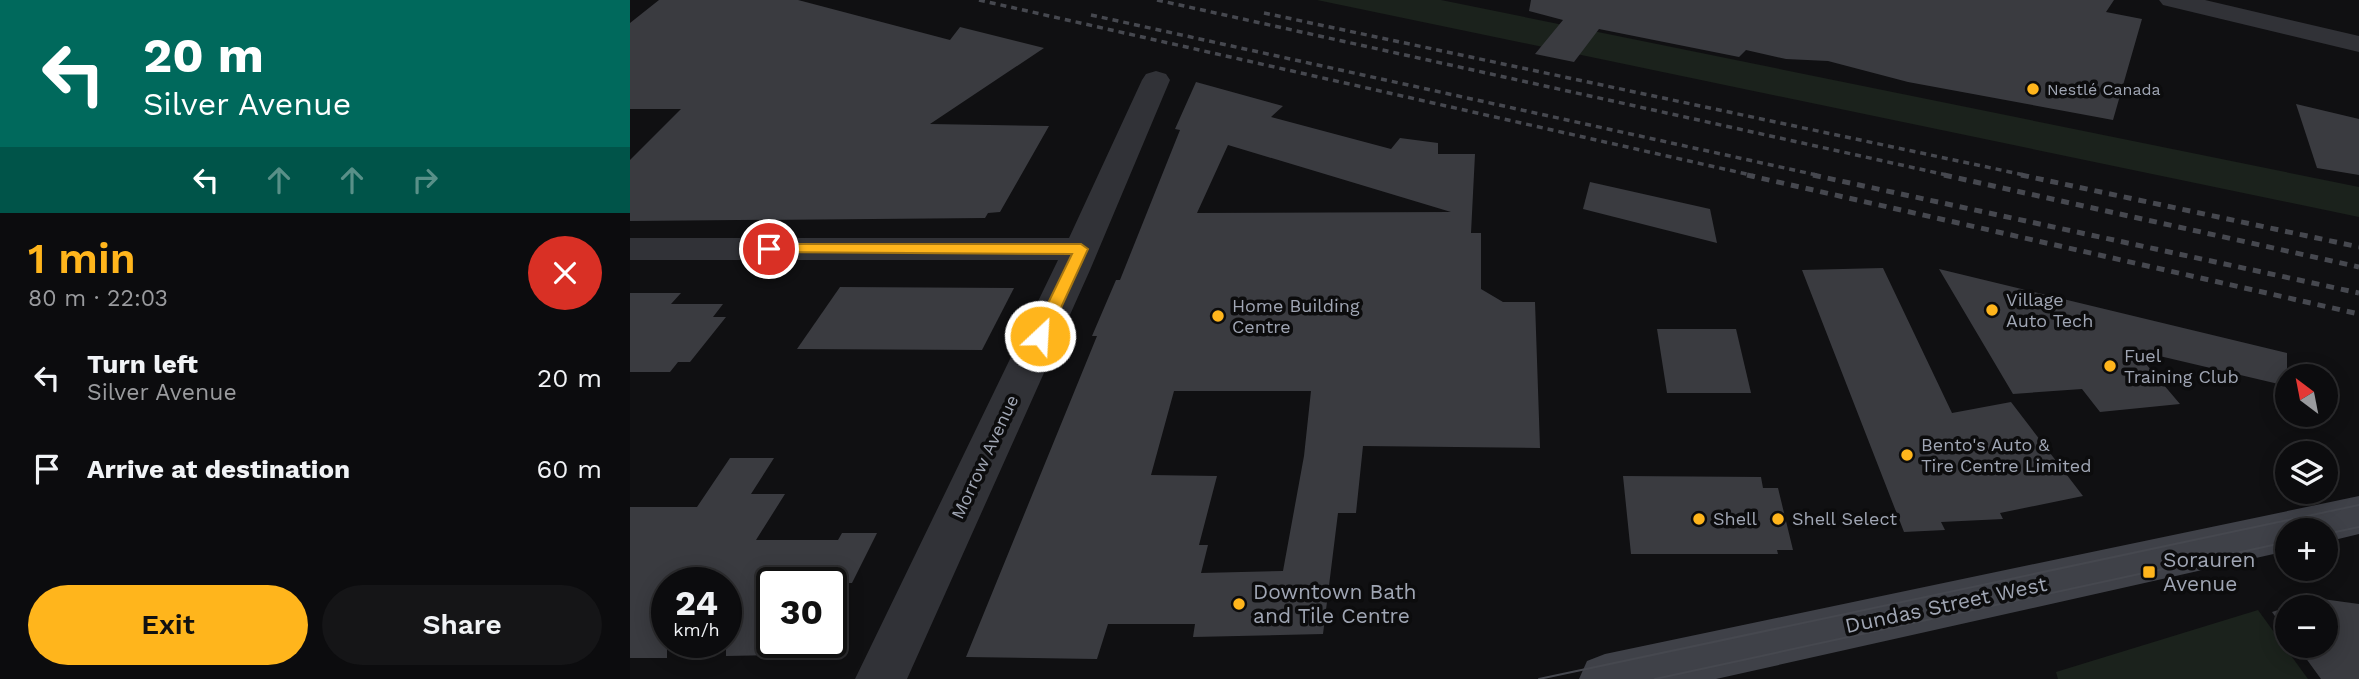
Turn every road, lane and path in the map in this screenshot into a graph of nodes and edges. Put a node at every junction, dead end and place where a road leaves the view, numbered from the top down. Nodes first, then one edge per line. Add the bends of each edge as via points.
1 (2172, 0) edge
2 (2359, 44) edge
3 (1156, 80) dead end
4 (630, 249) edge
5 (1081, 249) junction
6 (2359, 515) edge
7 (2338, 520) edge
8 (2275, 534) edge
9 (881, 679) edge
10 (1605, 679) edge

1 - 2 street
3 - 5 street, Morrow Avenue
4 - 5 street
5 - 9 street, Morrow Avenue
6 - 7 main road, Dundas Street West
8 - 10 main road, Dundas Street West

